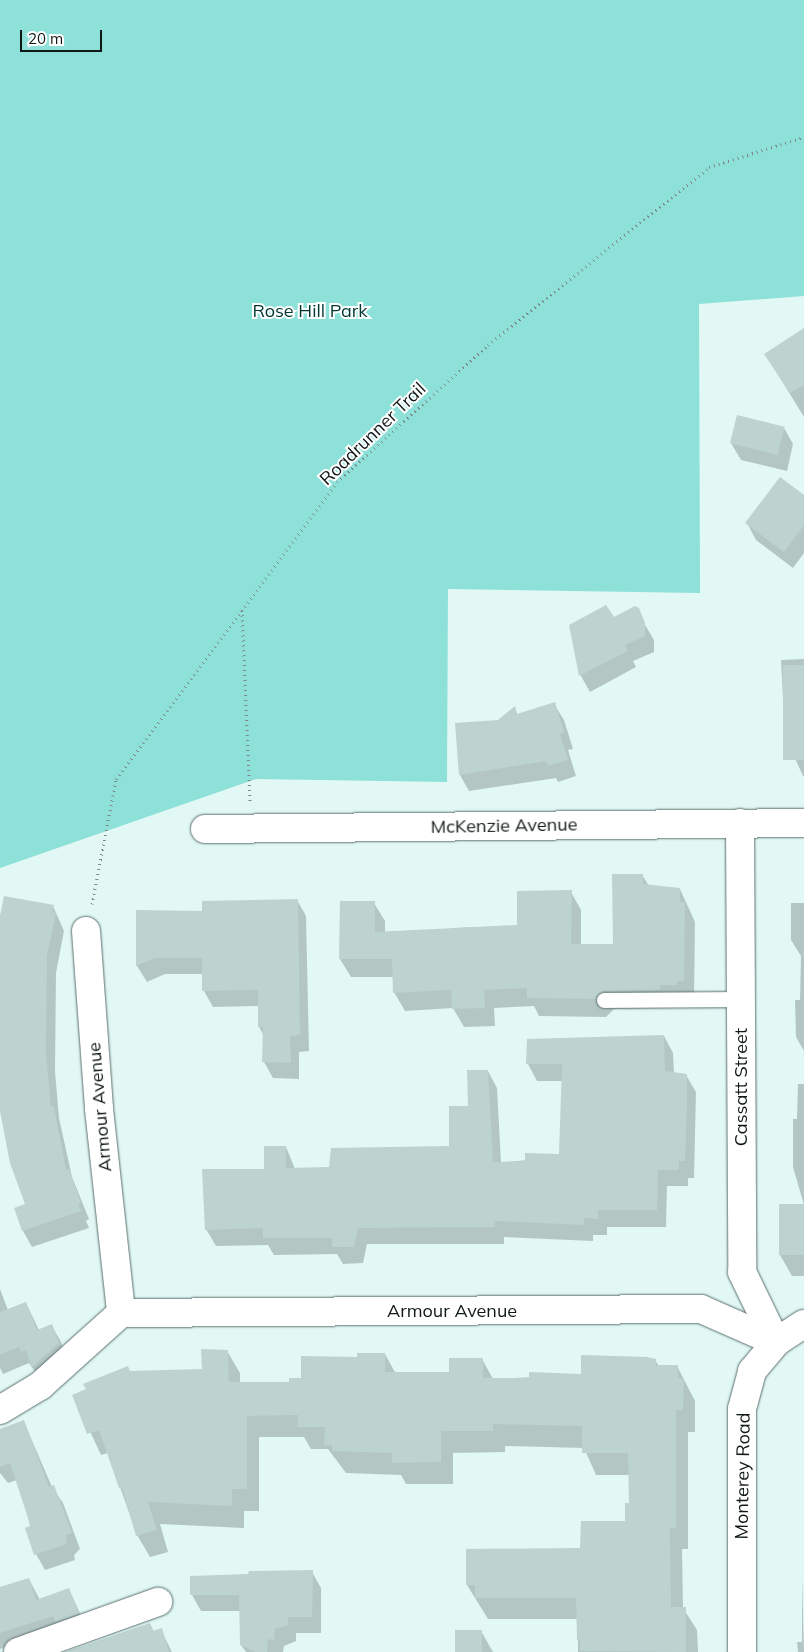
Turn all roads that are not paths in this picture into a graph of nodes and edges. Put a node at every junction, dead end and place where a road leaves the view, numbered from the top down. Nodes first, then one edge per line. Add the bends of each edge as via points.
1 (740, 823) junction
2 (804, 823) edge
3 (205, 829) dead end
4 (86, 932) dead end
5 (740, 999) junction
6 (604, 1000) dead end
7 (121, 1313) junction
8 (804, 1324) edge
9 (776, 1342) junction
10 (0, 1410) edge
11 (158, 1602) dead end
12 (18, 1652) edge
13 (742, 1652) edge

1 - 2 street, McKenzie Avenue
1 - 3 street, McKenzie Avenue
1 - 5 street, Cassatt Street
4 - 7 street, Armour Avenue via 99,1108
5 - 6 lane
5 - 9 street, Cassatt Street via 742,1272
7 - 9 street, Armour Avenue via 701,1310
7 - 10 street via 40,1386
8 - 9 street, Monterey Road
9 - 13 street, Monterey Road via 752,1371 742,1409
11 - 12 street

